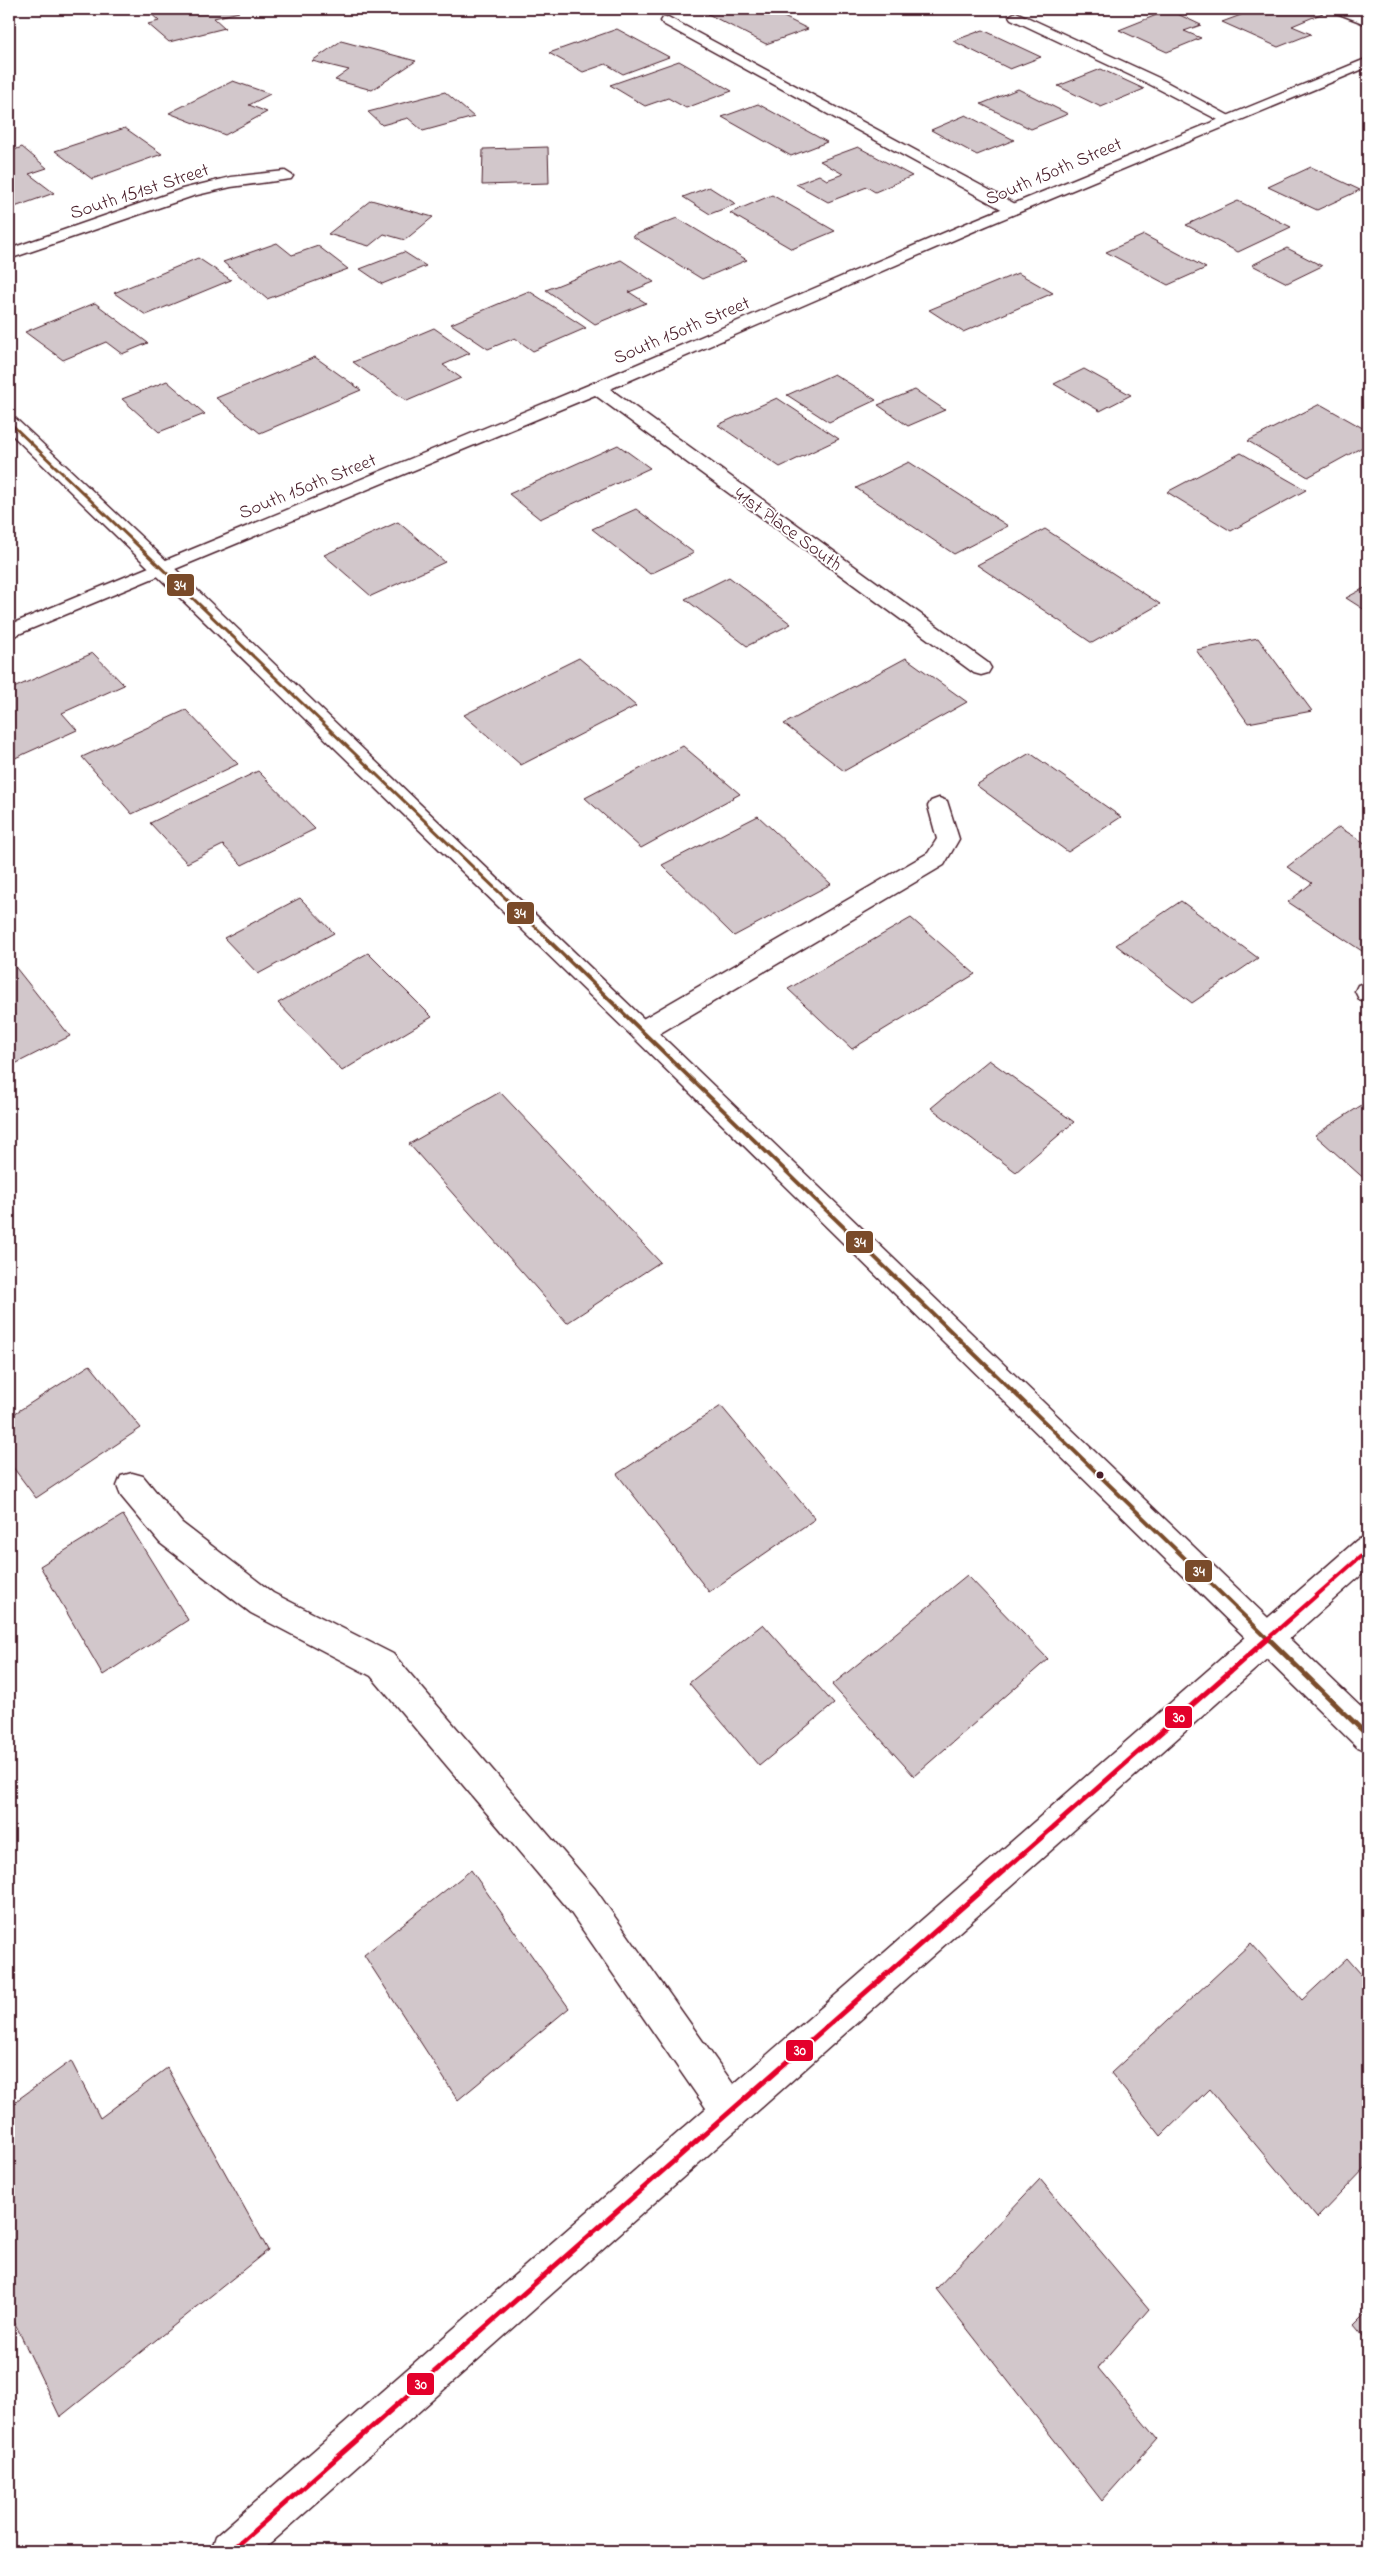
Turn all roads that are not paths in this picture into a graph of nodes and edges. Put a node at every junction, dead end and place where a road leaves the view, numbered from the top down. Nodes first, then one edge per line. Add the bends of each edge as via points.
1 (1340, 9) edge
2 (1016, 16) dead end
3 (668, 21) dead end
4 (1368, 21) edge
5 (1368, 62) edge
6 (1229, 120) junction
7 (285, 176) dead end
8 (1013, 209) junction
9 (9, 254) edge
10 (596, 388) junction
11 (9, 422) edge
12 (163, 568) junction
13 (9, 632) edge
14 (981, 668) dead end
15 (939, 806) dead end
16 (643, 1031) junction
17 (132, 1486) dead end
18 (1368, 1550) edge
19 (1266, 1639) junction
20 (1368, 1736) edge
21 (730, 2111) junction
22 (231, 2551) edge

1 - 4 street
2 - 6 street
3 - 8 street
5 - 6 street, South 150th Street
6 - 8 street, South 150th Street
7 - 9 street, South 151st Street via 231,182 188,192
8 - 10 street, South 150th Street
10 - 12 street, South 150th Street
10 - 14 street, 41st Place South
11 - 12 street
12 - 13 street, South 150th Street
12 - 16 street
15 - 16 street via 948,840 936,859
16 - 19 street
17 - 21 street via 171,1533 262,1603 382,1665 583,1901
18 - 19 street
19 - 20 street
19 - 21 street
21 - 22 street

